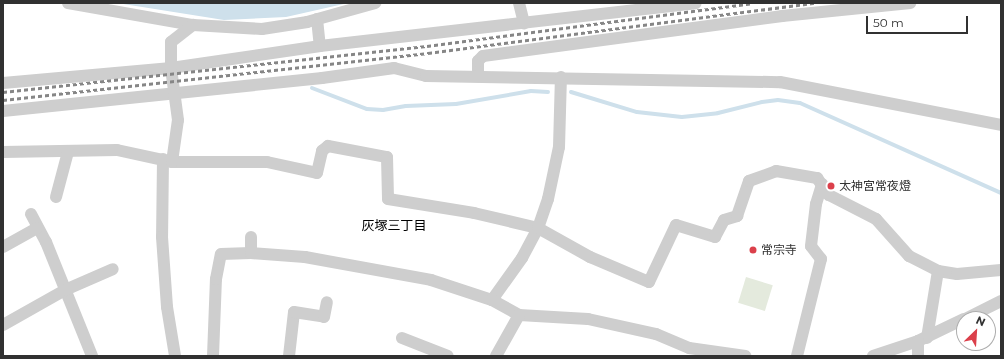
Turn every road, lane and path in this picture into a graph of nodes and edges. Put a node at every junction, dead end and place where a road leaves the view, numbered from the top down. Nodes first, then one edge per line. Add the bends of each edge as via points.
1 (68, 3) edge
2 (375, 3) edge
3 (519, 3) edge
4 (696, 3) edge
5 (910, 3) edge
6 (104, 6) edge
7 (653, 6) edge
8 (317, 19) junction
9 (524, 23) junction
10 (193, 25) junction
11 (320, 46) junction
12 (171, 68) junction
13 (478, 76) junction
14 (561, 77) junction
15 (3, 83) edge
16 (174, 92) junction
17 (3, 111) edge
18 (1001, 125) edge
19 (3, 152) edge
20 (68, 152) junction
21 (167, 160) junction
22 (822, 184) junction
23 (56, 197) dead end
24 (31, 214) dead end
25 (37, 228) junction
26 (538, 228) junction
27 (251, 237) dead end
28 (3, 247) edge
29 (251, 253) junction
30 (113, 269) dead end
31 (1001, 270) edge
32 (938, 271) junction
33 (65, 290) junction
34 (492, 300) junction
35 (1001, 301) edge
36 (327, 302) dead end
37 (980, 311) edge
38 (519, 315) junction
39 (956, 323) edge
40 (3, 325) edge
41 (402, 338) dead end
42 (923, 340) junction
43 (92, 356) edge
44 (175, 356) edge
45 (213, 356) edge
46 (288, 356) edge
47 (448, 356) edge
48 (496, 356) edge
49 (745, 356) edge
50 (797, 356) edge
51 (873, 356) edge
52 (918, 356) edge

1 - 6 street
2 - 8 street
3 - 9 street
4 - 7 street
5 - 13 street via 782,16 483,56 478,61
6 - 10 street
7 - 9 street
8 - 10 street via 262,29
8 - 11 street
9 - 11 street
10 - 12 street via 171,42
11 - 12 street
12 - 15 street
12 - 16 street
13 - 14 street
13 - 16 street via 426,76 394,68
14 - 18 street via 780,82
14 - 26 street via 559,146 548,199
16 - 17 street
16 - 21 street via 178,120
19 - 20 street
20 - 21 street via 117,150
20 - 23 street
21 - 26 street via 267,162 317,173 322,151 328,146 387,157 388,199 474,213
21 - 44 street via 162,237 167,307
22 - 26 street via 817,178 776,171 749,181 737,216 724,220 715,237 676,224 649,282 590,257
22 - 32 street via 829,194 876,219 909,256
22 - 50 street via 816,204 811,246 821,259
24 - 25 street
25 - 28 street
25 - 33 street
26 - 34 street via 522,258
27 - 29 street
29 - 34 street via 305,257 431,280
29 - 45 street via 221,254 216,279
30 - 33 street
31 - 32 street via 957,274
32 - 42 street
33 - 40 street
33 - 43 street
34 - 38 street
35 - 37 street
36 - 46 street via 324,317 294,312
38 - 48 street
38 - 49 street via 588,319 656,334 689,348
39 - 42 street
41 - 47 street
42 - 51 street
42 - 52 street

